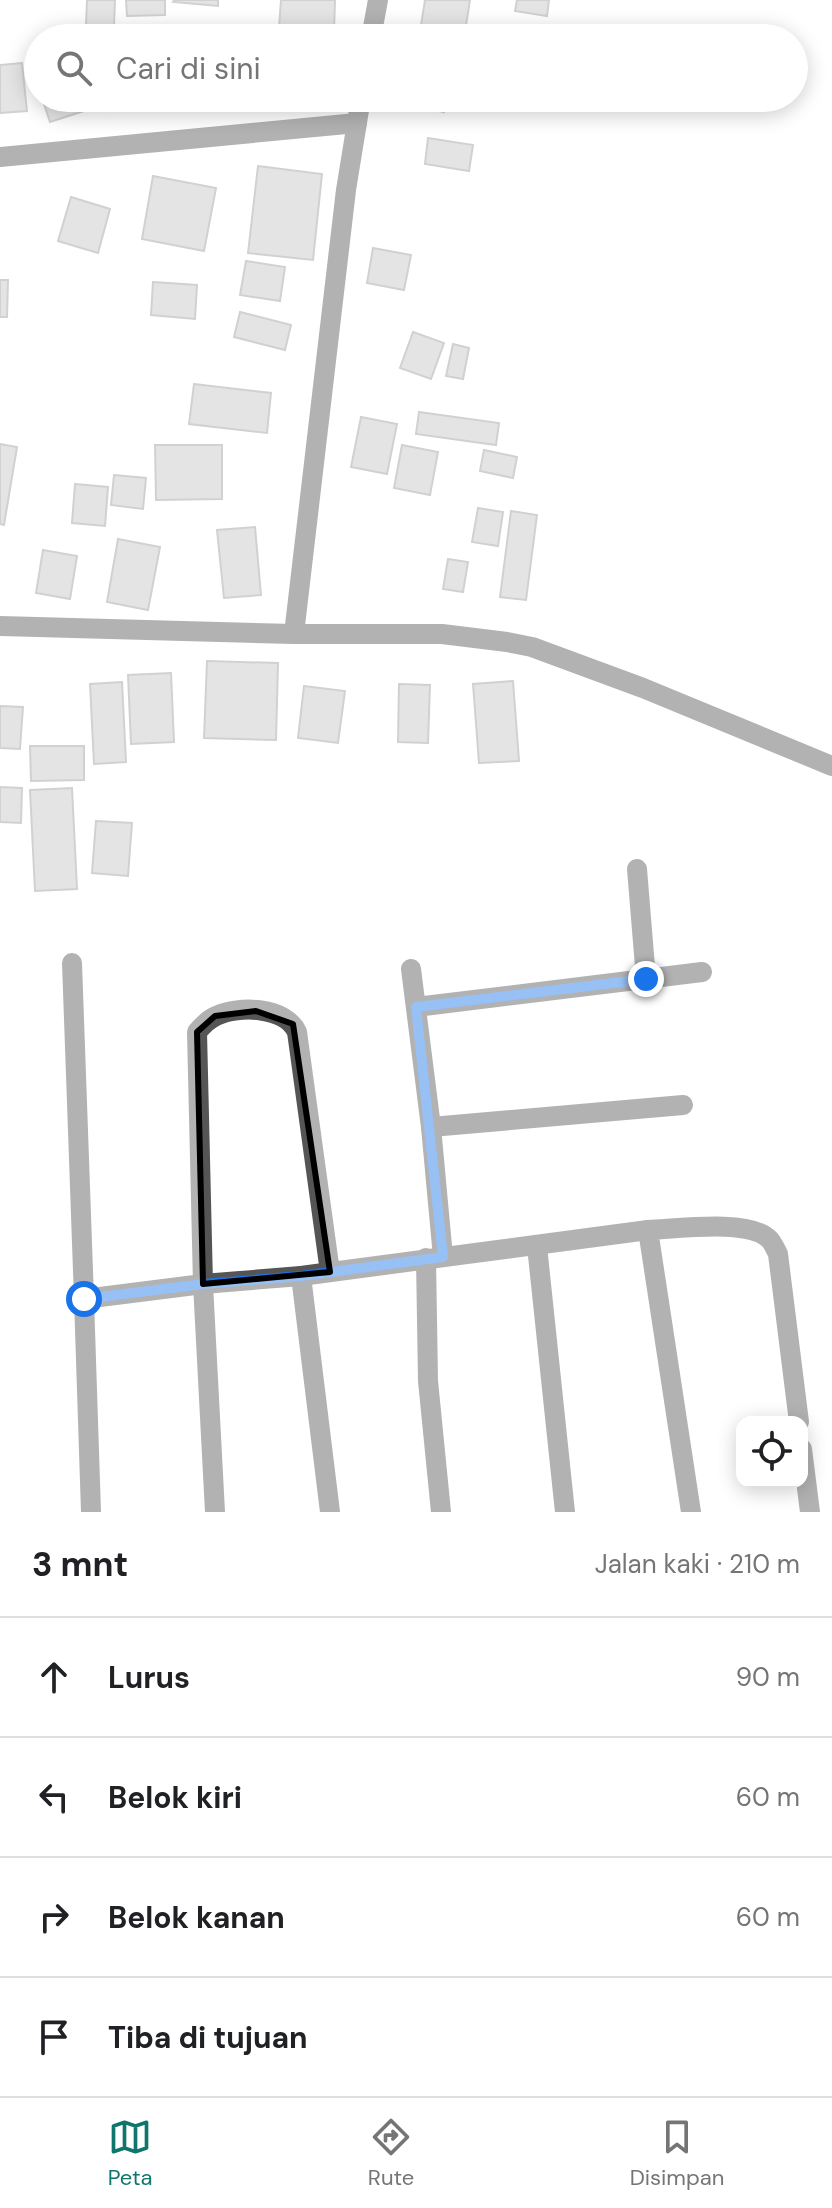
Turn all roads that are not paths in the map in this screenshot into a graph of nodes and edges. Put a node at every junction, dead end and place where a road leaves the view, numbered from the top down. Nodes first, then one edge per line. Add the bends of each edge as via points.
1 (378, 0) edge
2 (374, 24) edge
3 (359, 112) edge
4 (357, 123) junction
5 (0, 157) edge
6 (0, 626) edge
7 (294, 634) junction
8 (832, 766) edge
9 (637, 869) dead end
10 (72, 963) dead end
11 (411, 969) dead end
12 (702, 972) dead end
13 (646, 979) junction
14 (416, 1007) junction
15 (683, 1105) dead end
16 (431, 1127) junction
17 (648, 1230) junction
18 (537, 1246) junction
19 (435, 1257) junction
20 (330, 1272) junction
21 (301, 1276) junction
22 (203, 1284) junction
23 (84, 1299) junction
24 (798, 1416) edge
25 (807, 1488) edge
26 (91, 1512) edge
27 (215, 1512) edge
28 (330, 1512) edge
29 (441, 1512) edge
30 (565, 1512) edge
31 (691, 1512) edge
32 (810, 1512) edge

1 - 2 street
3 - 4 street
4 - 5 street
4 - 7 street
6 - 7 street
7 - 8 street via 442,634 532,647
9 - 13 street
10 - 23 street
11 - 14 street
12 - 13 street
13 - 14 street
14 - 16 street
15 - 16 street
16 - 19 street
17 - 18 street
17 - 24 street via 750,1229 769,1238 778,1254
17 - 31 street
18 - 19 street
18 - 30 street
19 - 20 street
19 - 29 street via 428,1381
20 - 21 street
20 - 22 street via 297,1032 274,1013 227,1012 197,1032
21 - 22 street
21 - 28 street
22 - 23 street
22 - 27 street
23 - 26 street
25 - 32 street

